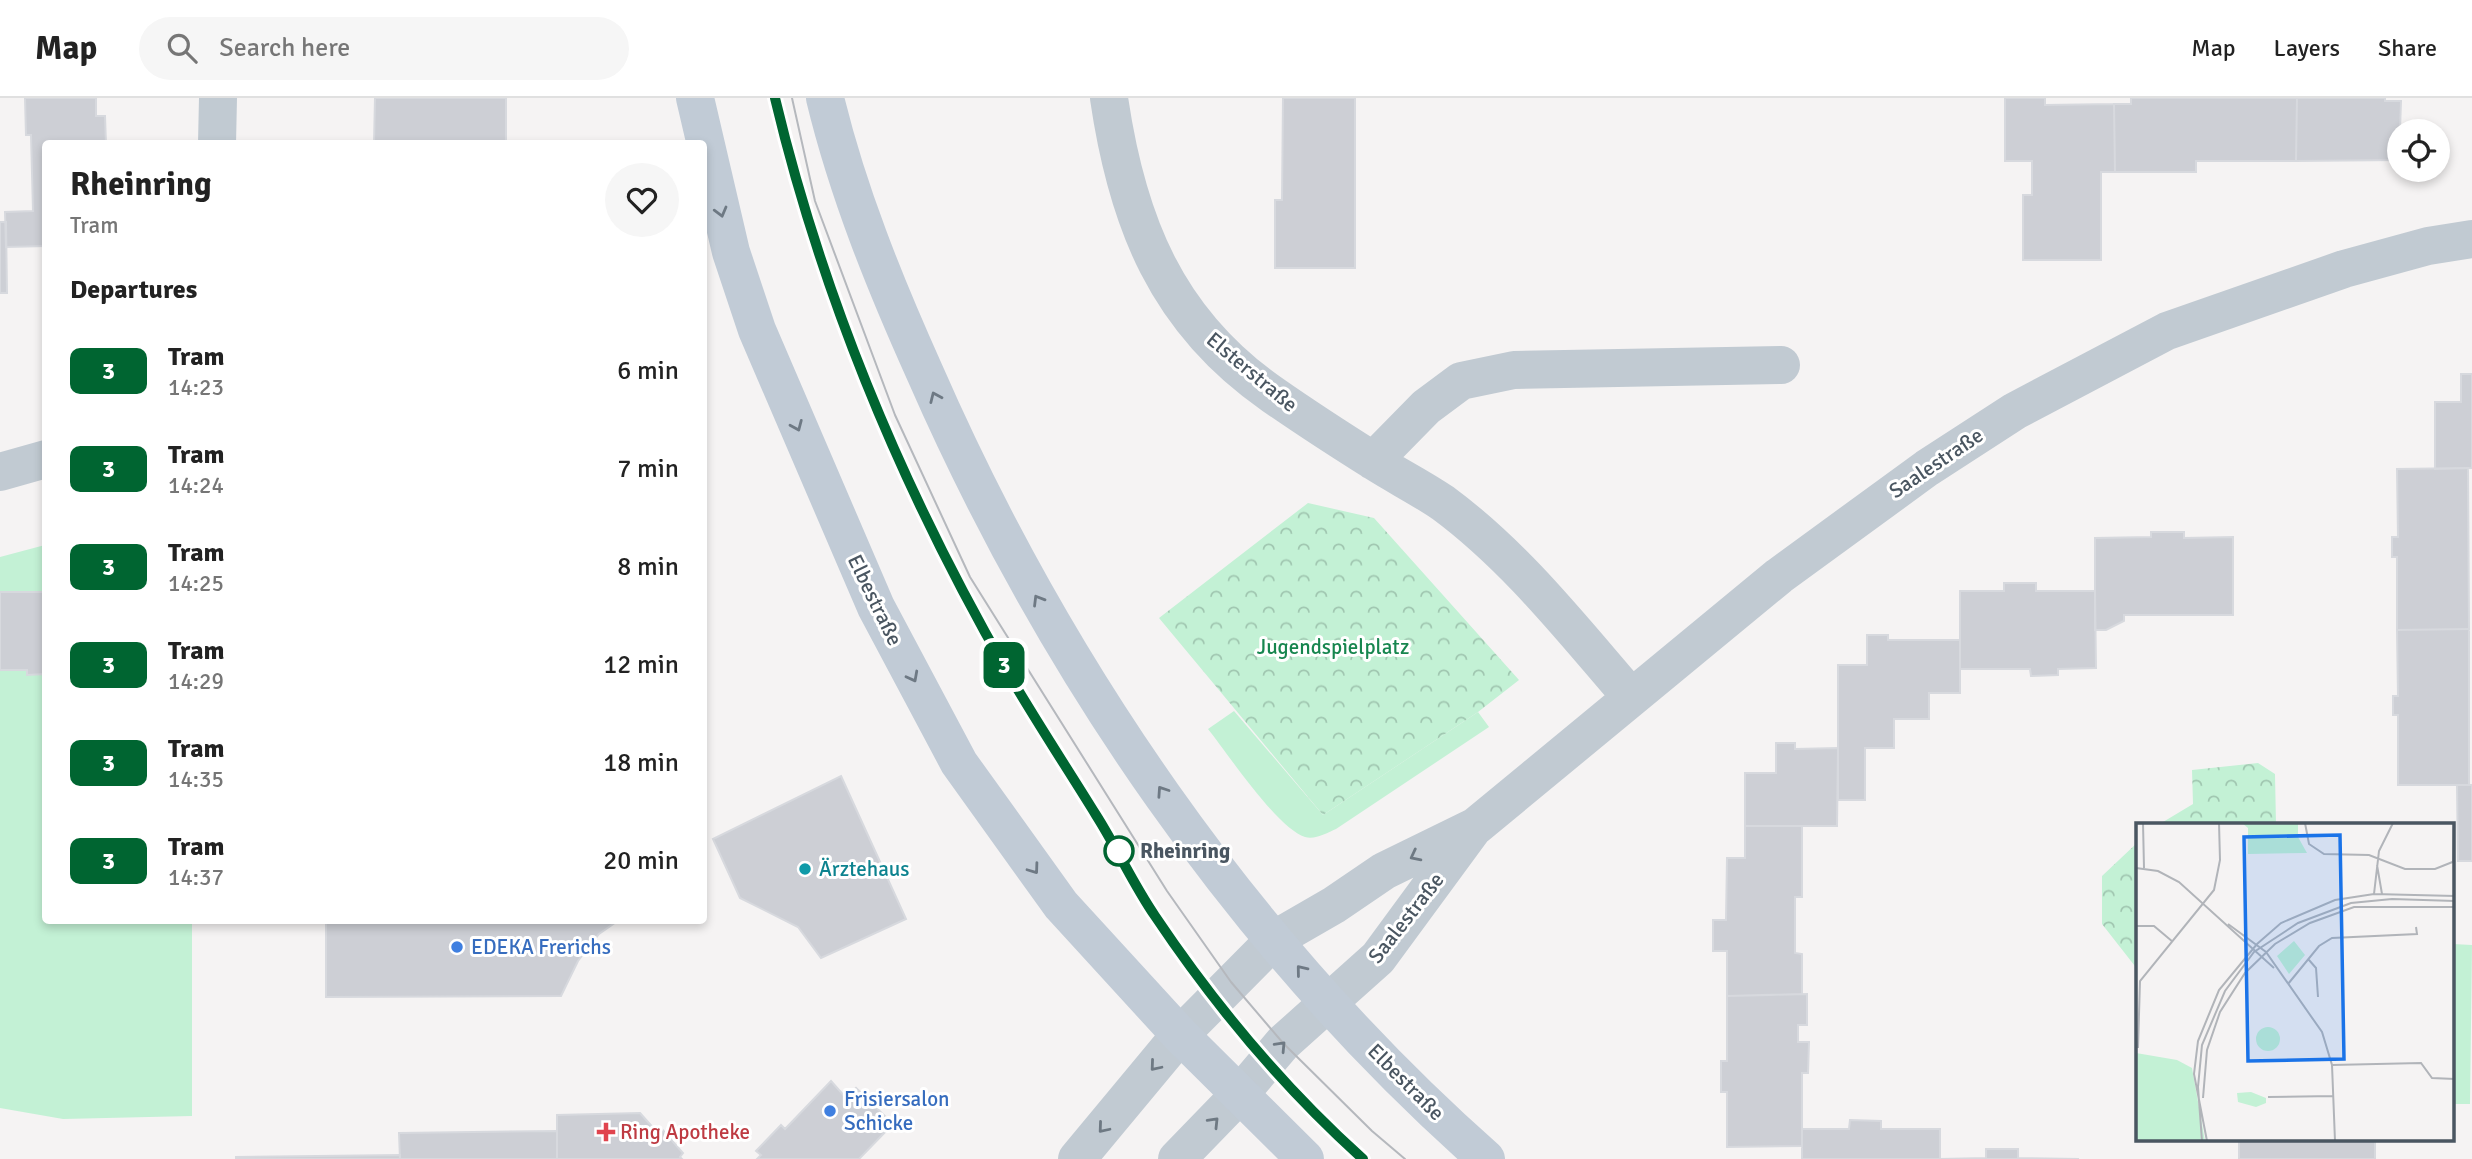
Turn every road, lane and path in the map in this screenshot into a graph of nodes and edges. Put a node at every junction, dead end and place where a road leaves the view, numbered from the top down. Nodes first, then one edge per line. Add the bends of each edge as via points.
1 (218, 98) edge
2 (695, 98) edge
3 (825, 98) edge
4 (1109, 98) edge
5 (217, 140) edge
6 (705, 140) edge
7 (707, 149) edge
8 (2472, 239) edge
9 (1781, 365) dead end
10 (42, 461) edge
11 (1373, 461) junction
12 (0, 472) edge
13 (1631, 697) junction
14 (1476, 825) junction
15 (1275, 939) junction
16 (1328, 1003) junction
17 (1180, 1035) junction
18 (1240, 1095) junction
19 (1077, 1159) edge
20 (1177, 1159) edge
21 (1305, 1159) edge
22 (1486, 1159) edge

1 - 5 street
2 -> 6 street, Elbestraße
15 -> 3 street, Elbestraße via 1191,834 1099,699 1016,563 906,332 864,227
4 - 11 street, Elsterstraße via 1132,204 1167,287 1214,345 1251,377
7 -> 17 street, Elbestraße via 728,239 757,330 876,607 959,763 1061,905
8 - 13 street, Saalestraße via 2344,269 2167,331 2015,411 1855,518
9 - 11 street via 1514,370 1461,382 1426,407
10 - 12 street
11 - 13 street, Elsterstraße via 1442,503 1518,567
13 - 14 street, Saalestraße
14 -> 15 street, Saalestraße via 1384,872
14 - 16 street, Saalestraße via 1378,958
16 -> 15 street, Elbestraße
15 - 17 street
18 -> 16 street via 1283,1043
16 - 22 street, Elbestraße
17 - 18 street, Elbestraße
17 -> 19 street
20 -> 18 street
18 - 21 street, Elbestraße

